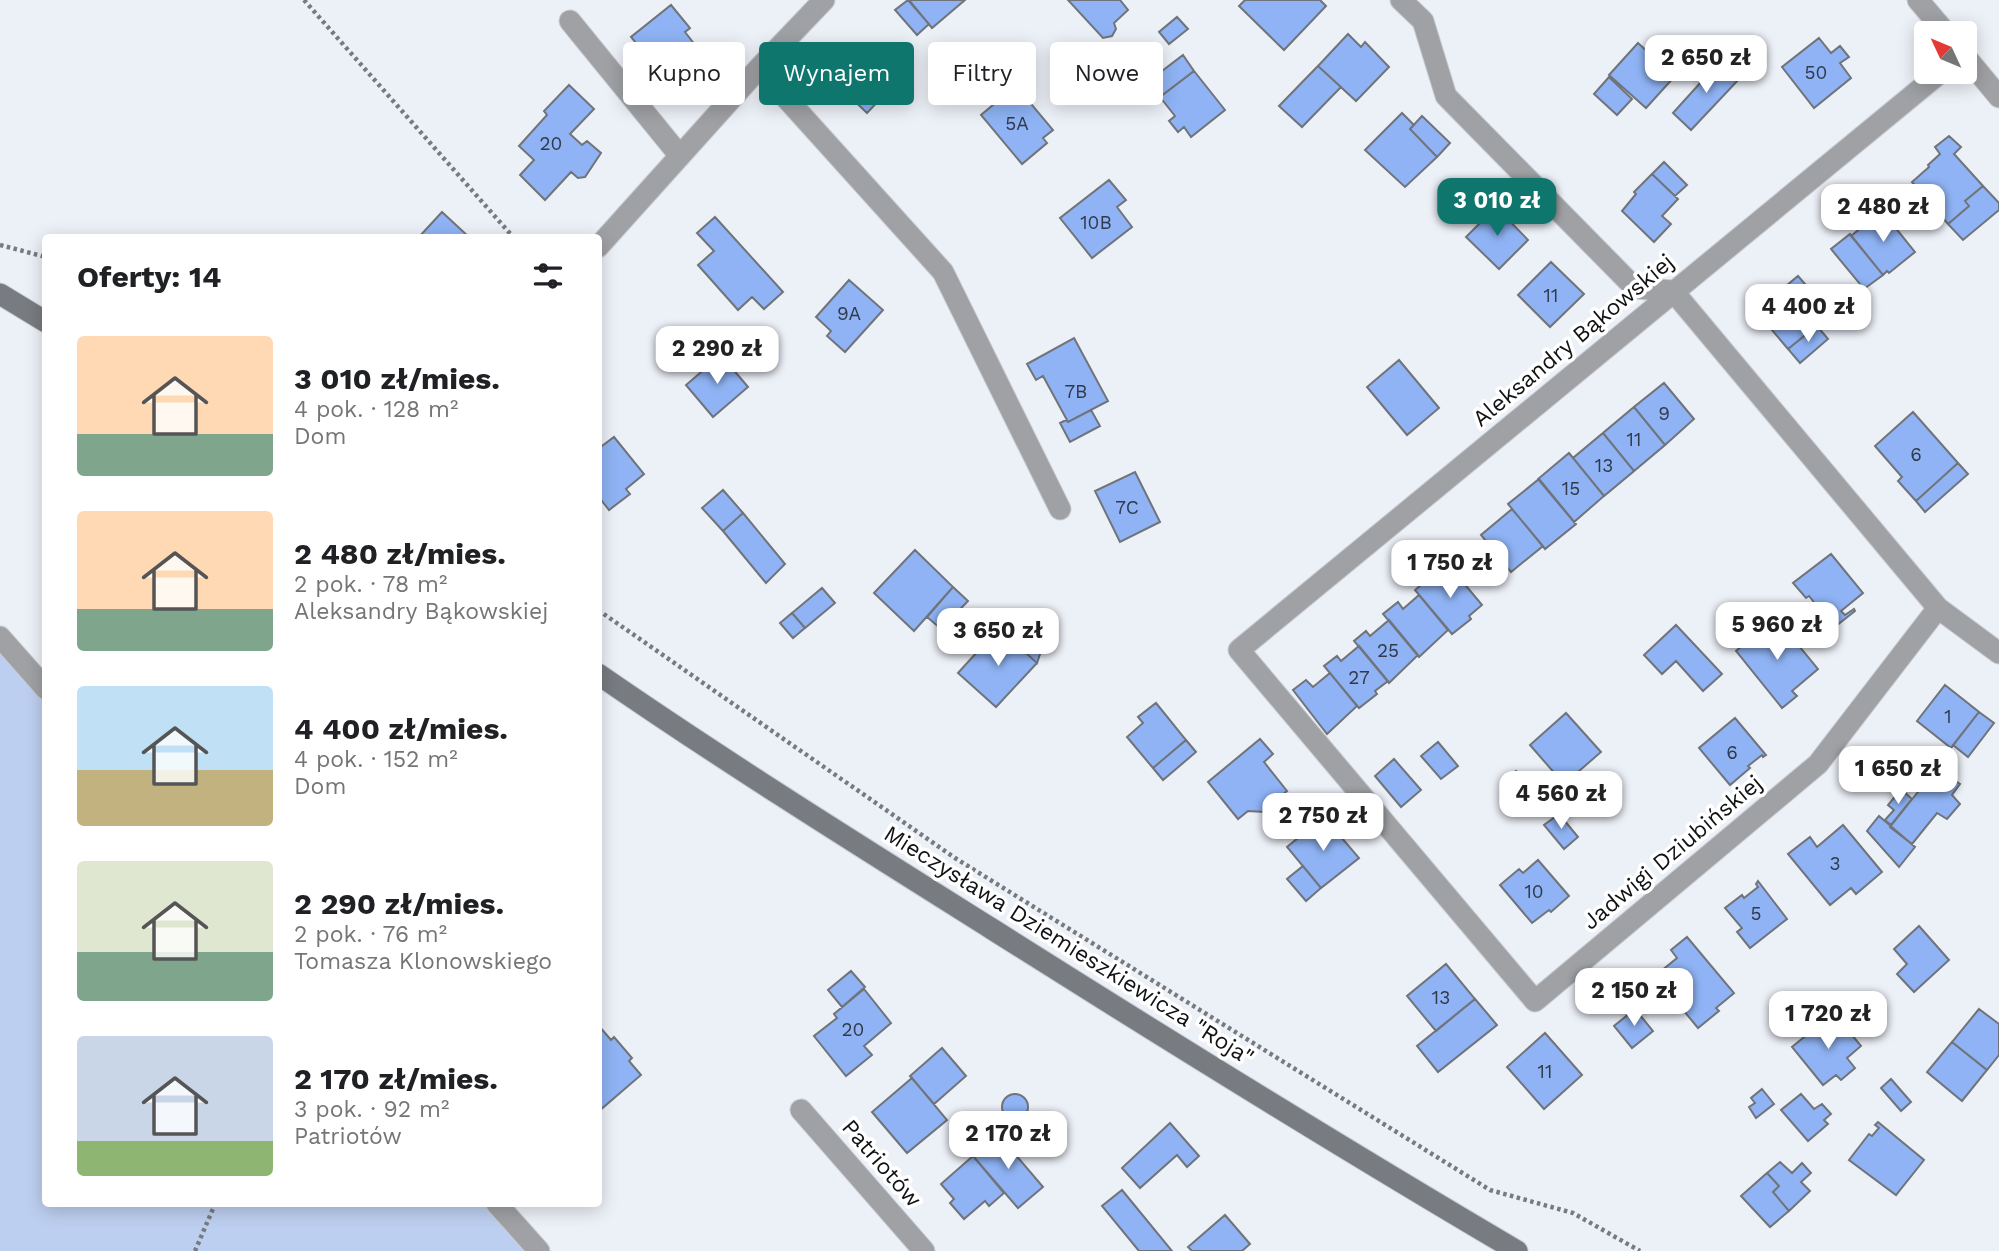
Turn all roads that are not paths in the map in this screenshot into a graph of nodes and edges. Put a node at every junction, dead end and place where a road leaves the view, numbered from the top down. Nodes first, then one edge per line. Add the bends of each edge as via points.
1 (824, 0) edge
2 (1401, 0) edge
3 (1918, 0) edge
4 (1936, 21) edge
5 (570, 22) dead end
6 (784, 42) edge
7 (759, 68) edge
8 (1978, 72) edge
9 (1926, 84) edge
10 (1999, 97) edge
11 (792, 105) edge
12 (681, 156) junction
13 (602, 243) edge
14 (1673, 291) junction
15 (0, 294) edge
16 (42, 319) edge
17 (1060, 509) dead end
18 (1938, 608) junction
19 (2, 643) edge
20 (1239, 650) joint
21 (1999, 653) edge
22 (602, 677) edge
23 (42, 685) edge
24 (802, 1110) dead end
25 (500, 1207) edge
26 (539, 1251) edge
27 (924, 1251) edge
28 (1517, 1251) edge

1 - 6 street
2 - 14 street via 1423,21 1446,96 1635,288
3 - 4 street
5 - 12 street
7 - 12 street
8 - 10 street
9 - 14 street, Aleksandry Bąkowskiej
11 - 17 street via 943,272
12 - 13 street
14 - 18 street
14 - 20 street, Aleksandry Bąkowskiej
15 - 16 main road
18 - 20 street, Jadwigi Dziubińskiej via 1818,764 1535,1001
18 - 21 street
19 - 23 street
22 - 28 main road, Mieczysława Dziemieszkiewicza "Roja" via 1110,1003
24 - 27 street, Patriotów
25 - 26 street

